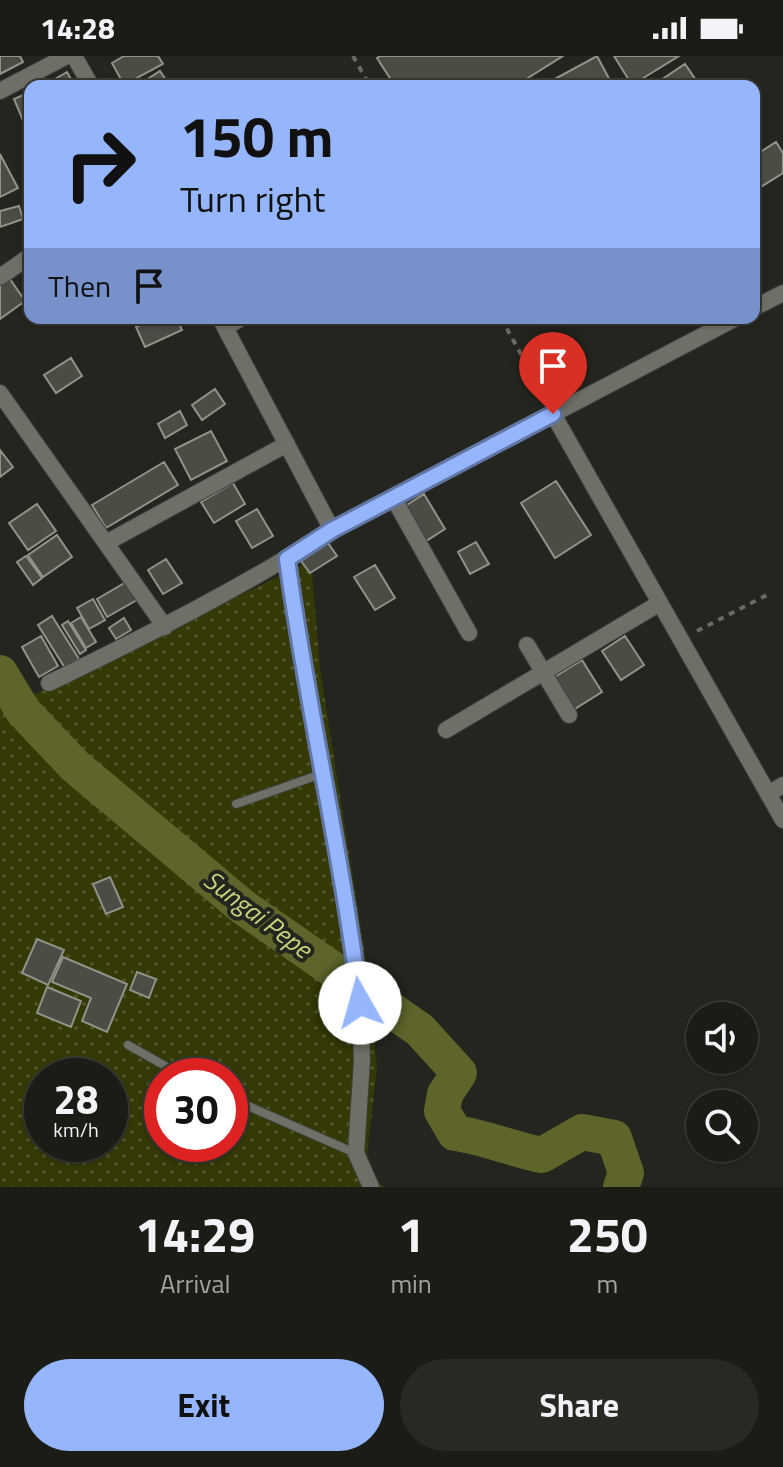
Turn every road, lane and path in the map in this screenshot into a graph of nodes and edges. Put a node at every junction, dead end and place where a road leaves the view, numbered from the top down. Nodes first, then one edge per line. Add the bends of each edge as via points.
1 (67, 56) edge
2 (74, 56) edge
3 (353, 56) edge
4 (88, 80) edge
5 (367, 80) edge
6 (0, 91) edge
7 (24, 260) edge
8 (0, 277) edge
9 (783, 293) edge
10 (760, 305) edge
11 (223, 324) edge
12 (504, 324) edge
13 (725, 324) edge
14 (0, 393) edge
15 (553, 414) junction
16 (287, 444) junction
17 (394, 499) junction
18 (332, 530) junction
19 (106, 543) junction
20 (287, 559) junction
21 (769, 594) dead end
22 (660, 603) junction
23 (165, 627) junction
24 (469, 633) dead end
25 (681, 640) junction
26 (527, 645) dead end
27 (544, 672) junction
28 (49, 683) dead end
29 (569, 715) dead end
30 (446, 730) dead end
31 (324, 773) junction
32 (776, 790) edge
33 (236, 804) dead end
34 (783, 820) edge
35 (128, 1045) dead end
36 (151, 1058) edge
37 (248, 1106) edge
38 (356, 1153) junction
39 (371, 1187) edge

1 - 6 street
2 - 4 street
3 - 5 path
7 - 8 street
9 - 10 street
11 - 16 street
12 - 15 path
13 - 15 street
14 - 19 street
15 - 17 street
15 - 22 street
16 - 18 street
16 - 19 street
17 - 18 street
17 - 24 street
18 - 20 street
19 - 23 street
20 - 23 street
20 - 31 street
21 - 25 path
22 - 25 street
22 - 27 street
23 - 28 street
25 - 32 street
26 - 27 street
27 - 29 street
27 - 30 street
31 - 33 lane
31 - 38 street via 360,1003
32 - 34 street
35 - 36 lane
37 - 38 lane
38 - 39 street

